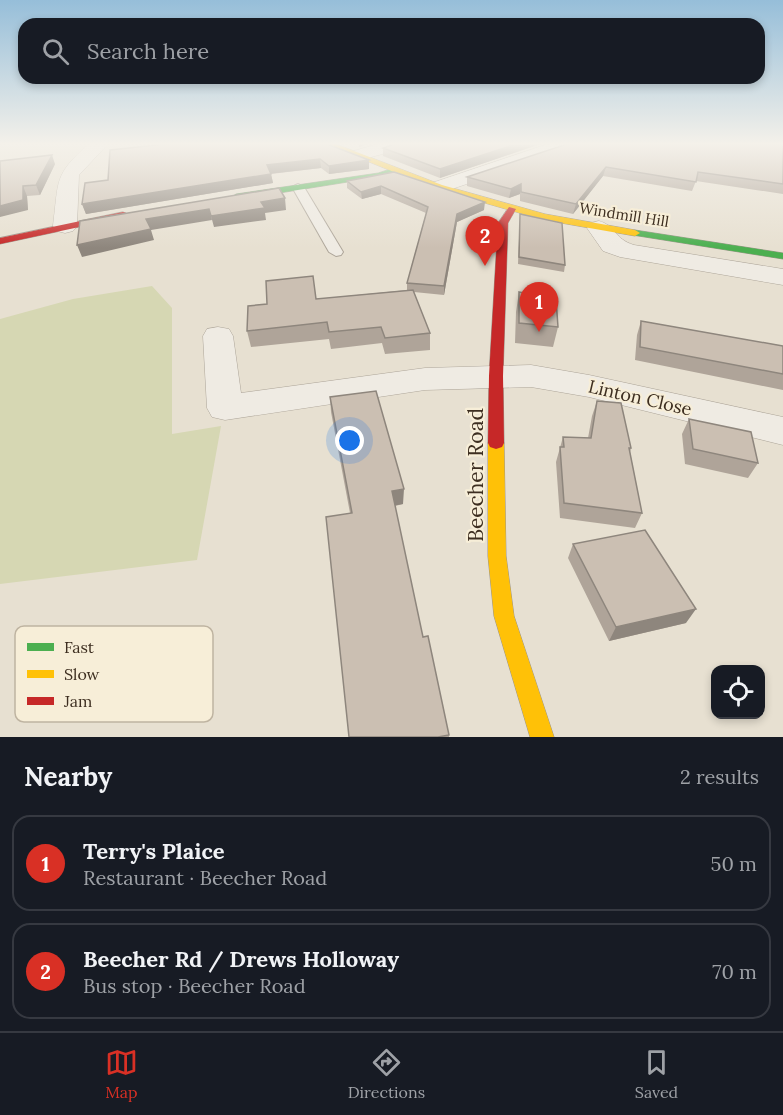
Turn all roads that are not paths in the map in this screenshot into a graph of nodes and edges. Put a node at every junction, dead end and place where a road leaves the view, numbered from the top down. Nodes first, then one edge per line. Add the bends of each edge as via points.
1 (69, 178) edge
2 (356, 178) edge
3 (416, 178) edge
4 (465, 178) edge
5 (298, 187) junction
6 (439, 187) junction
7 (219, 199) edge
8 (512, 209) junction
9 (142, 212) edge
10 (65, 226) junction
11 (599, 228) junction
12 (0, 241) edge
13 (336, 252) dead end
14 (783, 256) edge
15 (783, 277) edge
16 (218, 336) dead end
17 (496, 376) junction
18 (783, 431) edge
19 (542, 737) edge

1 - 10 street
2 - 5 main road
3 - 6 main road, Windmill Hill
4 - 6 street
5 - 7 main road
5 - 13 lane
6 - 8 main road, Windmill Hill
8 - 11 main road, Windmill Hill
8 - 17 main road, Beecher Road via 503,223
9 - 10 main road
10 - 12 main road
11 - 14 main road, Windmill Hill
11 - 15 street via 612,246 629,252
16 - 17 street, Linton Close via 225,408 424,379
17 - 18 street, Linton Close via 531,376 589,386
17 - 19 main road, Beecher Road via 497,556 504,616

